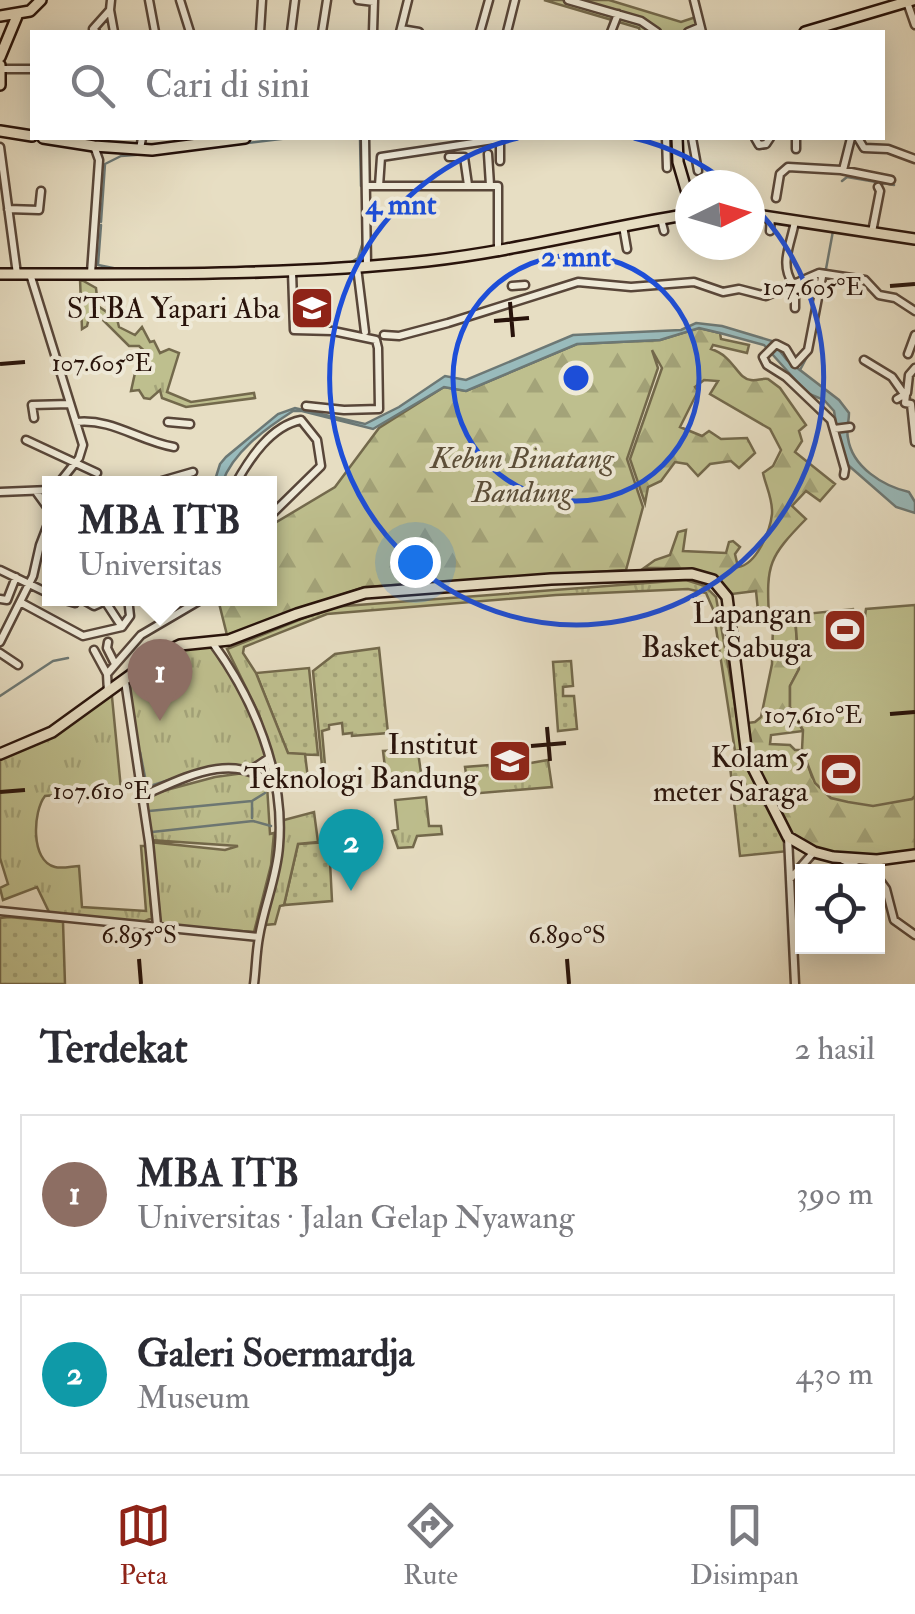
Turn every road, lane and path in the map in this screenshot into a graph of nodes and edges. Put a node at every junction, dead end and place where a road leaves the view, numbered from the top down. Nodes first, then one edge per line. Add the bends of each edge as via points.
1 (41, 0) edge
2 (111, 0) edge
3 (148, 0) edge
4 (180, 0) edge
5 (262, 0) edge
6 (295, 0) edge
7 (326, 0) edge
8 (358, 0) edge
9 (408, 0) edge
10 (488, 0) edge
11 (515, 0) edge
12 (568, 0) edge
13 (694, 0) edge
14 (374, 1) edge
15 (910, 1) edge
16 (110, 10) junction
17 (618, 14) junction
18 (0, 16) edge
19 (17, 16) junction
20 (915, 25) edge
21 (831, 29) edge
22 (93, 30) edge
23 (114, 30) edge
24 (155, 30) edge
25 (189, 30) edge
26 (260, 30) edge
27 (290, 30) edge
28 (322, 30) edge
29 (372, 30) edge
30 (400, 30) edge
31 (480, 30) edge
32 (508, 30) edge
33 (613, 30) edge
34 (654, 30) edge
35 (701, 30) edge
36 (3, 66) edge
37 (30, 70) edge
38 (0, 85) edge
39 (0, 131) edge
40 (30, 136) edge
41 (56, 140) edge
42 (142, 140) edge
43 (226, 140) edge
44 (365, 140) edge
45 (493, 140) edge
46 (500, 140) edge
47 (666, 140) edge
48 (677, 140) edge
49 (692, 140) edge
50 (796, 140) edge
51 (853, 140) edge
52 (856, 140) edge
53 (0, 146) edge
54 (94, 146) junction
55 (140, 149) junction
56 (796, 149) dead end
57 (488, 154) dead end
58 (450, 157) dead end
59 (915, 159) edge
60 (500, 162) dead end
61 (667, 168) dead end
62 (680, 170) edge
63 (698, 170) edge
64 (843, 170) junction
65 (891, 180) dead end
66 (490, 185) junction
67 (366, 186) junction
68 (379, 186) junction
69 (468, 186) junction
70 (878, 187) dead end
71 (3, 190) edge
72 (41, 190) dead end
73 (776, 198) dead end
74 (8, 209) junction
75 (675, 216) edge
76 (765, 216) edge
77 (771, 217) junction
78 (661, 218) junction
79 (794, 221) junction
80 (623, 226) junction
81 (664, 231) dead end
82 (770, 231) dead end
83 (872, 232) junction
84 (915, 238) edge
85 (626, 248) dead end
86 (498, 252) junction
87 (362, 267) junction
88 (292, 272) junction
89 (91, 273) junction
90 (0, 274) edge
91 (17, 274) junction
92 (30, 274) junction
93 (823, 274) junction
94 (793, 283) junction
95 (518, 286) dead end
96 (521, 298) junction
97 (795, 308) dead end
98 (915, 311) edge
99 (365, 332) dead end
100 (384, 335) dead end
101 (915, 336) edge
102 (908, 354) dead end
103 (864, 360) dead end
104 (915, 368) edge
105 (907, 393) edge
106 (70, 404) junction
107 (306, 406) dead end
108 (34, 418) dead end
109 (76, 422) junction
110 (168, 422) dead end
111 (190, 424) dead end
112 (849, 428) dead end
113 (835, 429) junction
114 (914, 439) edge
115 (31, 440) dead end
116 (174, 447) dead end
117 (77, 461) junction
118 (193, 472) dead end
119 (97, 473) dead end
120 (844, 475) dead end
121 (68, 476) edge
122 (180, 476) edge
123 (240, 476) edge
124 (42, 491) edge
125 (0, 492) edge
126 (36, 492) junction
127 (42, 500) edge
128 (277, 509) edge
129 (42, 544) edge
130 (0, 570) edge
131 (16, 576) junction
132 (30, 582) junction
133 (42, 589) edge
134 (0, 599) edge
135 (20, 602) junction
136 (108, 606) edge
137 (129, 606) edge
138 (190, 606) edge
139 (122, 627) junction
140 (211, 641) junction
141 (0, 642) edge
142 (108, 642) dead end
143 (94, 650) dead end
144 (0, 654) edge
145 (115, 664) junction
146 (18, 665) dead end
147 (107, 674) junction
148 (124, 681) junction
149 (109, 693) junction
150 (0, 754) edge
151 (269, 758) junction
152 (251, 770) junction
153 (276, 792) junction
154 (142, 796) junction
155 (788, 837) junction
156 (814, 852) junction
157 (915, 855) edge
158 (854, 864) edge
159 (885, 866) edge
160 (790, 880) junction
161 (885, 887) edge
162 (0, 911) edge
163 (156, 925) junction
164 (915, 934) edge
165 (259, 936) junction
166 (254, 984) edge
167 (795, 984) edge

1 - 19 main road
2 - 16 street
3 - 24 street
4 - 25 street
5 - 26 street
6 - 27 street
7 - 28 street
8 - 14 street
9 - 30 street
10 - 31 street
11 - 32 street
12 - 17 street
13 - 35 street
14 - 29 street
15 - 20 street
15 - 21 main road
16 - 22 street
16 - 23 street
17 - 33 street
17 - 34 street
18 - 19 main road
19 - 36 main road
36 - 37 street
36 - 38 main road
39 - 40 main road
41 - 54 main road
42 - 55 street
43 - 55 main road
44 - 67 street
45 - 68 street via 381,157
46 - 60 street
47 - 61 street
48 - 62 main road
49 - 63 street
50 - 56 street
51 - 64 street
52 - 59 street via 864,148
53 - 71 street
54 - 55 main road
54 - 89 street via 99,160
57 - 66 street
58 - 69 street via 464,157
64 - 65 street
64 - 73 street via 784,169
66 - 69 street
66 - 86 street via 499,188
67 - 68 street
67 - 87 street
68 - 69 street
70 - 83 street
71 - 74 street
72 - 74 street via 39,210
74 - 91 street
75 - 78 main road
76 - 77 main road
77 - 79 main road
77 - 82 street
78 - 80 main road
78 - 81 street
79 - 83 main road
79 - 94 street via 784,260
80 - 85 street
80 - 86 main road
83 - 84 main road
86 - 87 main road
87 - 88 main road
87 - 99 street
88 - 89 main road
88 - 107 street via 294,330 361,336 376,340 378,348 379,409
89 - 92 main road
90 - 91 main road
91 - 92 main road
92 - 106 street
93 - 94 street
93 - 98 street via 864,280
93 - 113 street via 809,351 795,364 775,344 763,357
94 - 96 street via 758,296 694,282 578,282
94 - 97 street
95 - 96 street
96 - 100 street
101 - 102 street
103 - 105 street
104 - 105 street
105 - 114 street
106 - 108 street via 32,405
106 - 109 street
109 - 116 street via 106,421
109 - 117 street via 83,445
110 - 111 street
112 - 113 street
113 - 120 street
115 - 117 street via 32,446
117 - 119 street
117 - 121 street
118 - 122 street
123 - 128 street via 261,446 301,420 317,440 321,466
124 - 126 street
125 - 126 street
126 - 127 street
129 - 132 street
130 - 131 street
131 - 132 street
131 - 134 street via 7,600
132 - 133 street
132 - 135 street
135 - 139 street via 83,636
135 - 141 street
136 - 139 street
137 - 139 street
138 - 145 street via 141,635
140 - 148 main road via 169,650
140 - 151 street via 243,689
140 - 155 main road via 395,588 672,572 713,580 727,596 747,756
142 - 145 street
143 - 147 street
144 - 146 street
145 - 147 street
147 - 149 street
148 - 149 main road
148 - 154 street
149 - 150 main road via 52,732
151 - 152 street
151 - 153 street
152 - 153 street
152 - 154 street via 208,769
153 - 165 street via 279,845
154 - 163 street
155 - 156 main road
155 - 160 street
156 - 158 main road
156 - 160 street
157 - 159 main road
160 - 167 street
161 - 164 street via 894,920
162 - 163 street
163 - 165 street
165 - 166 street

